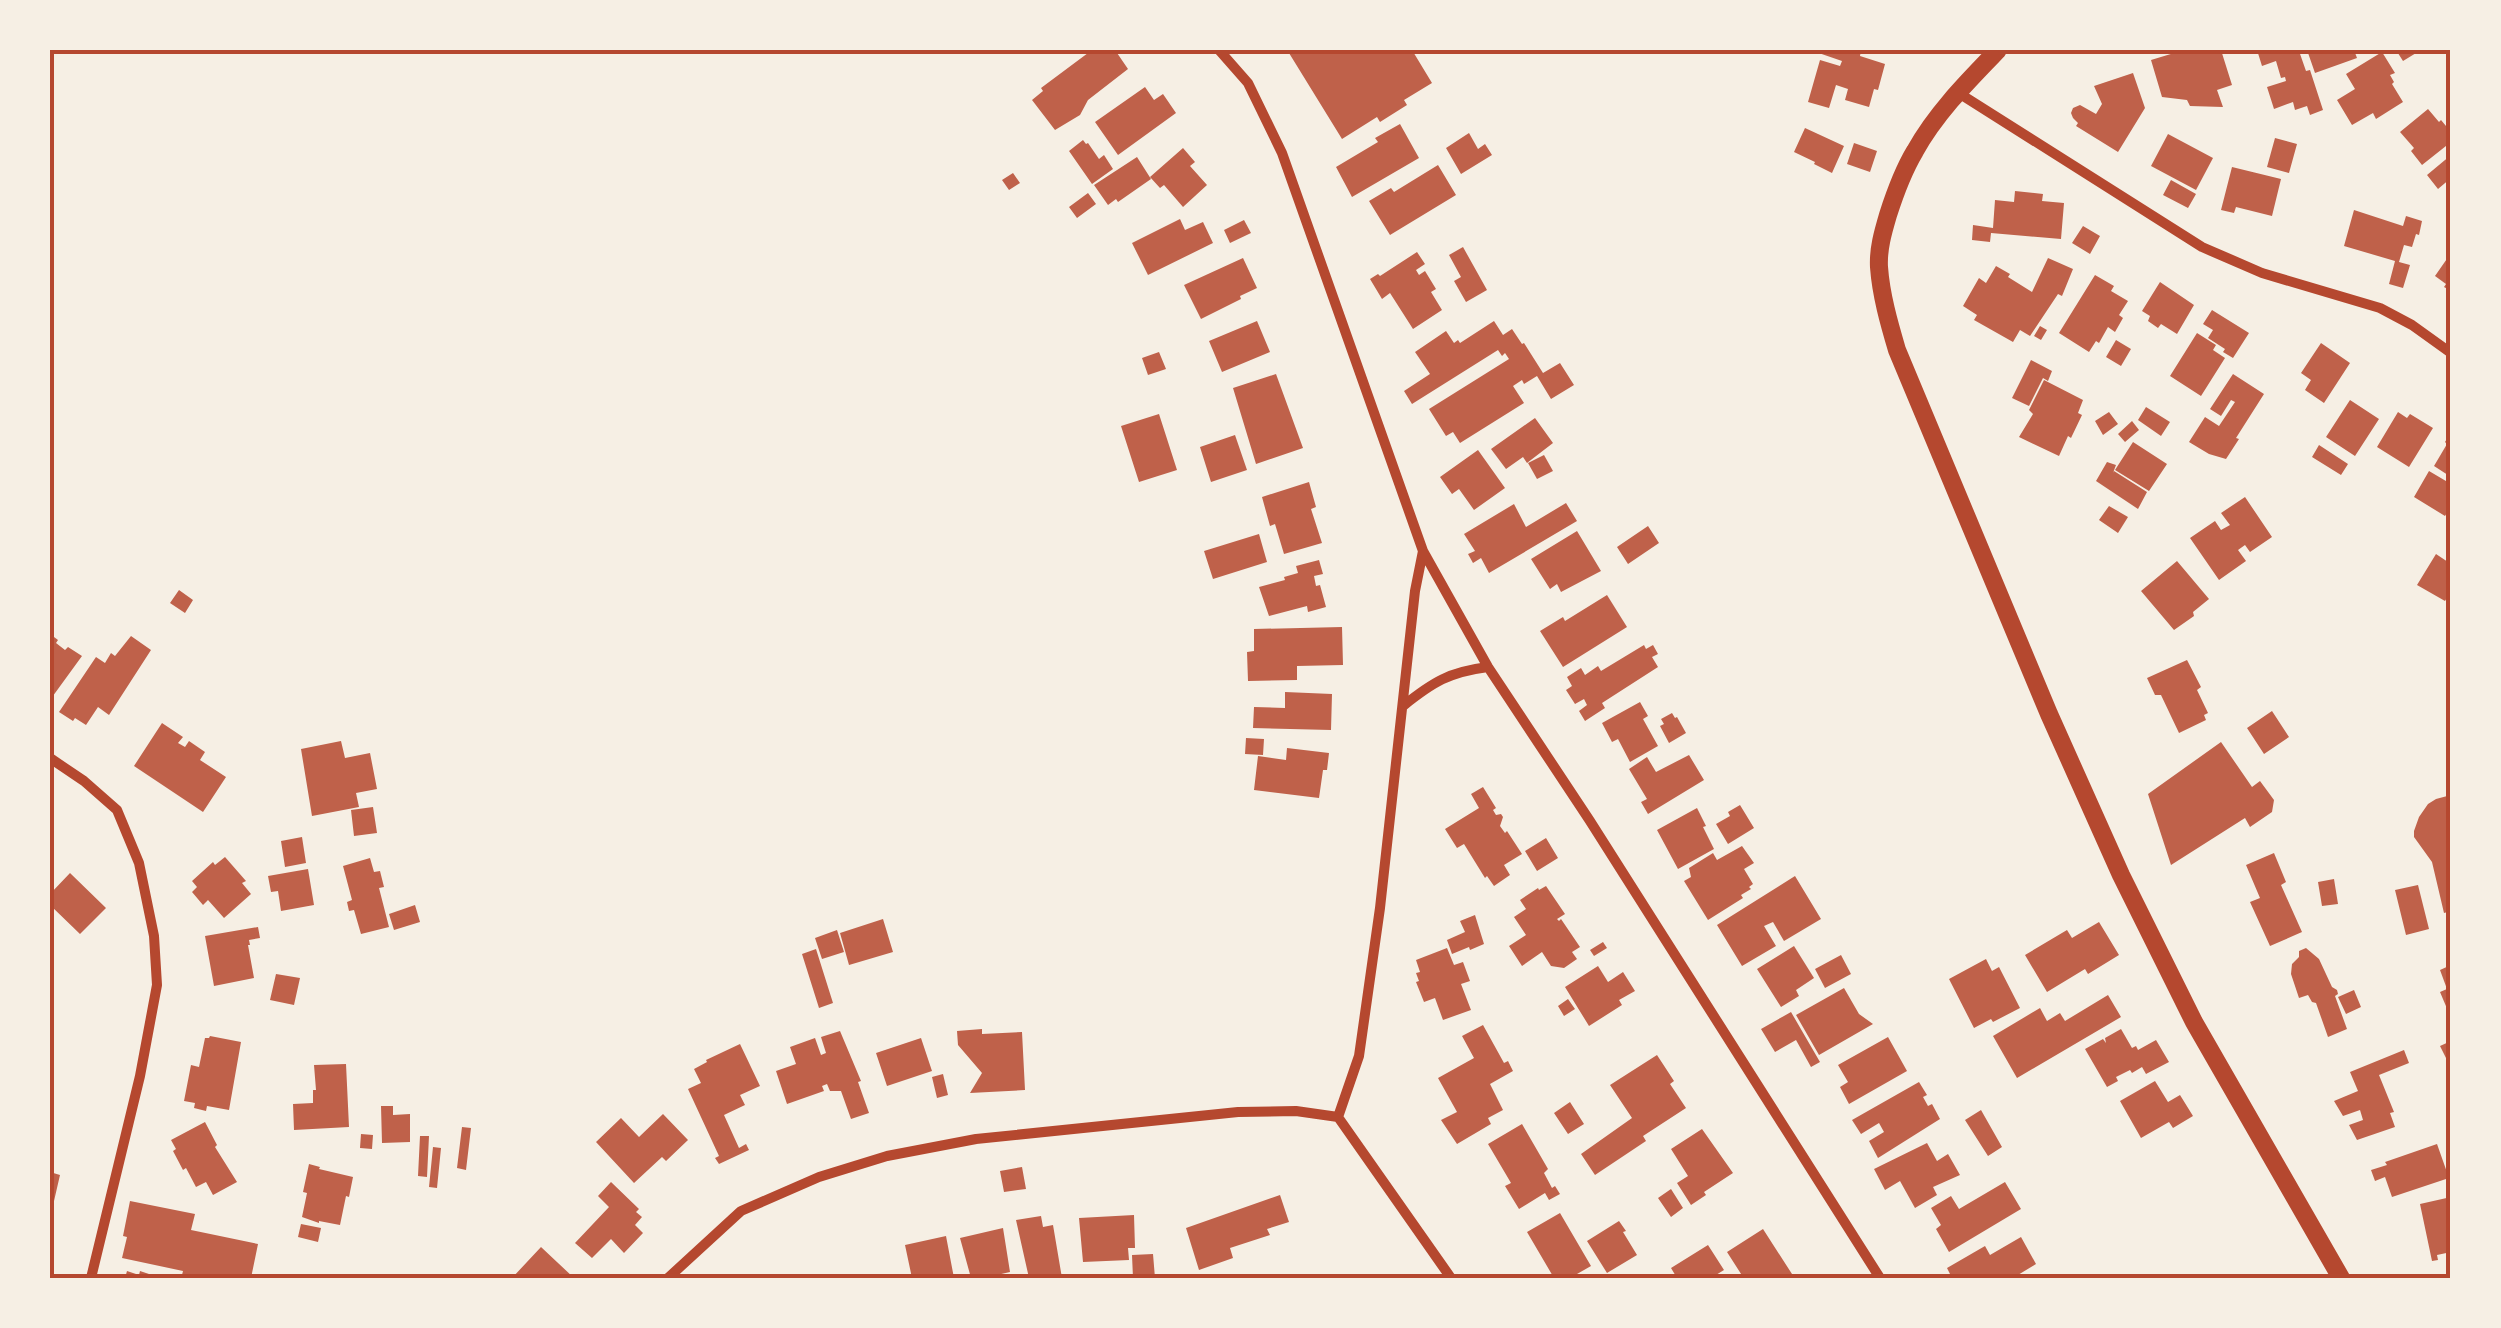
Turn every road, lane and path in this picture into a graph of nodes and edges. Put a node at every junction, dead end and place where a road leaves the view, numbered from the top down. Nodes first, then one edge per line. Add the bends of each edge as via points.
1 (1219, 50) edge
2 (1998, 50) edge
3 (1958, 92) junction
4 (2451, 353) edge
5 (1423, 550) junction
6 (1488, 667) junction
7 (1402, 707) junction
8 (50, 758) edge
9 (1338, 1117) junction
10 (92, 1278) edge
11 (668, 1278) edge
12 (1452, 1278) edge
13 (1880, 1278) edge
14 (2340, 1278) edge

1 - 5 street via 1248,84 1282,153
2 - 3 main road
3 - 4 street via 2202,246 2262,273 2380,308
3 - 14 main road via 1915,150 1881,238 1879,266 1897,350 2121,875 2194,1022
5 - 6 street
5 - 7 street
6 - 7 street via 1450,674
6 - 13 street
7 - 9 street via 1359,1056
8 - 10 street via 117,810 139,863 154,936 158,986
9 - 11 street via 1238,1112 976,1139 888,1156 741,1211
9 - 12 street

